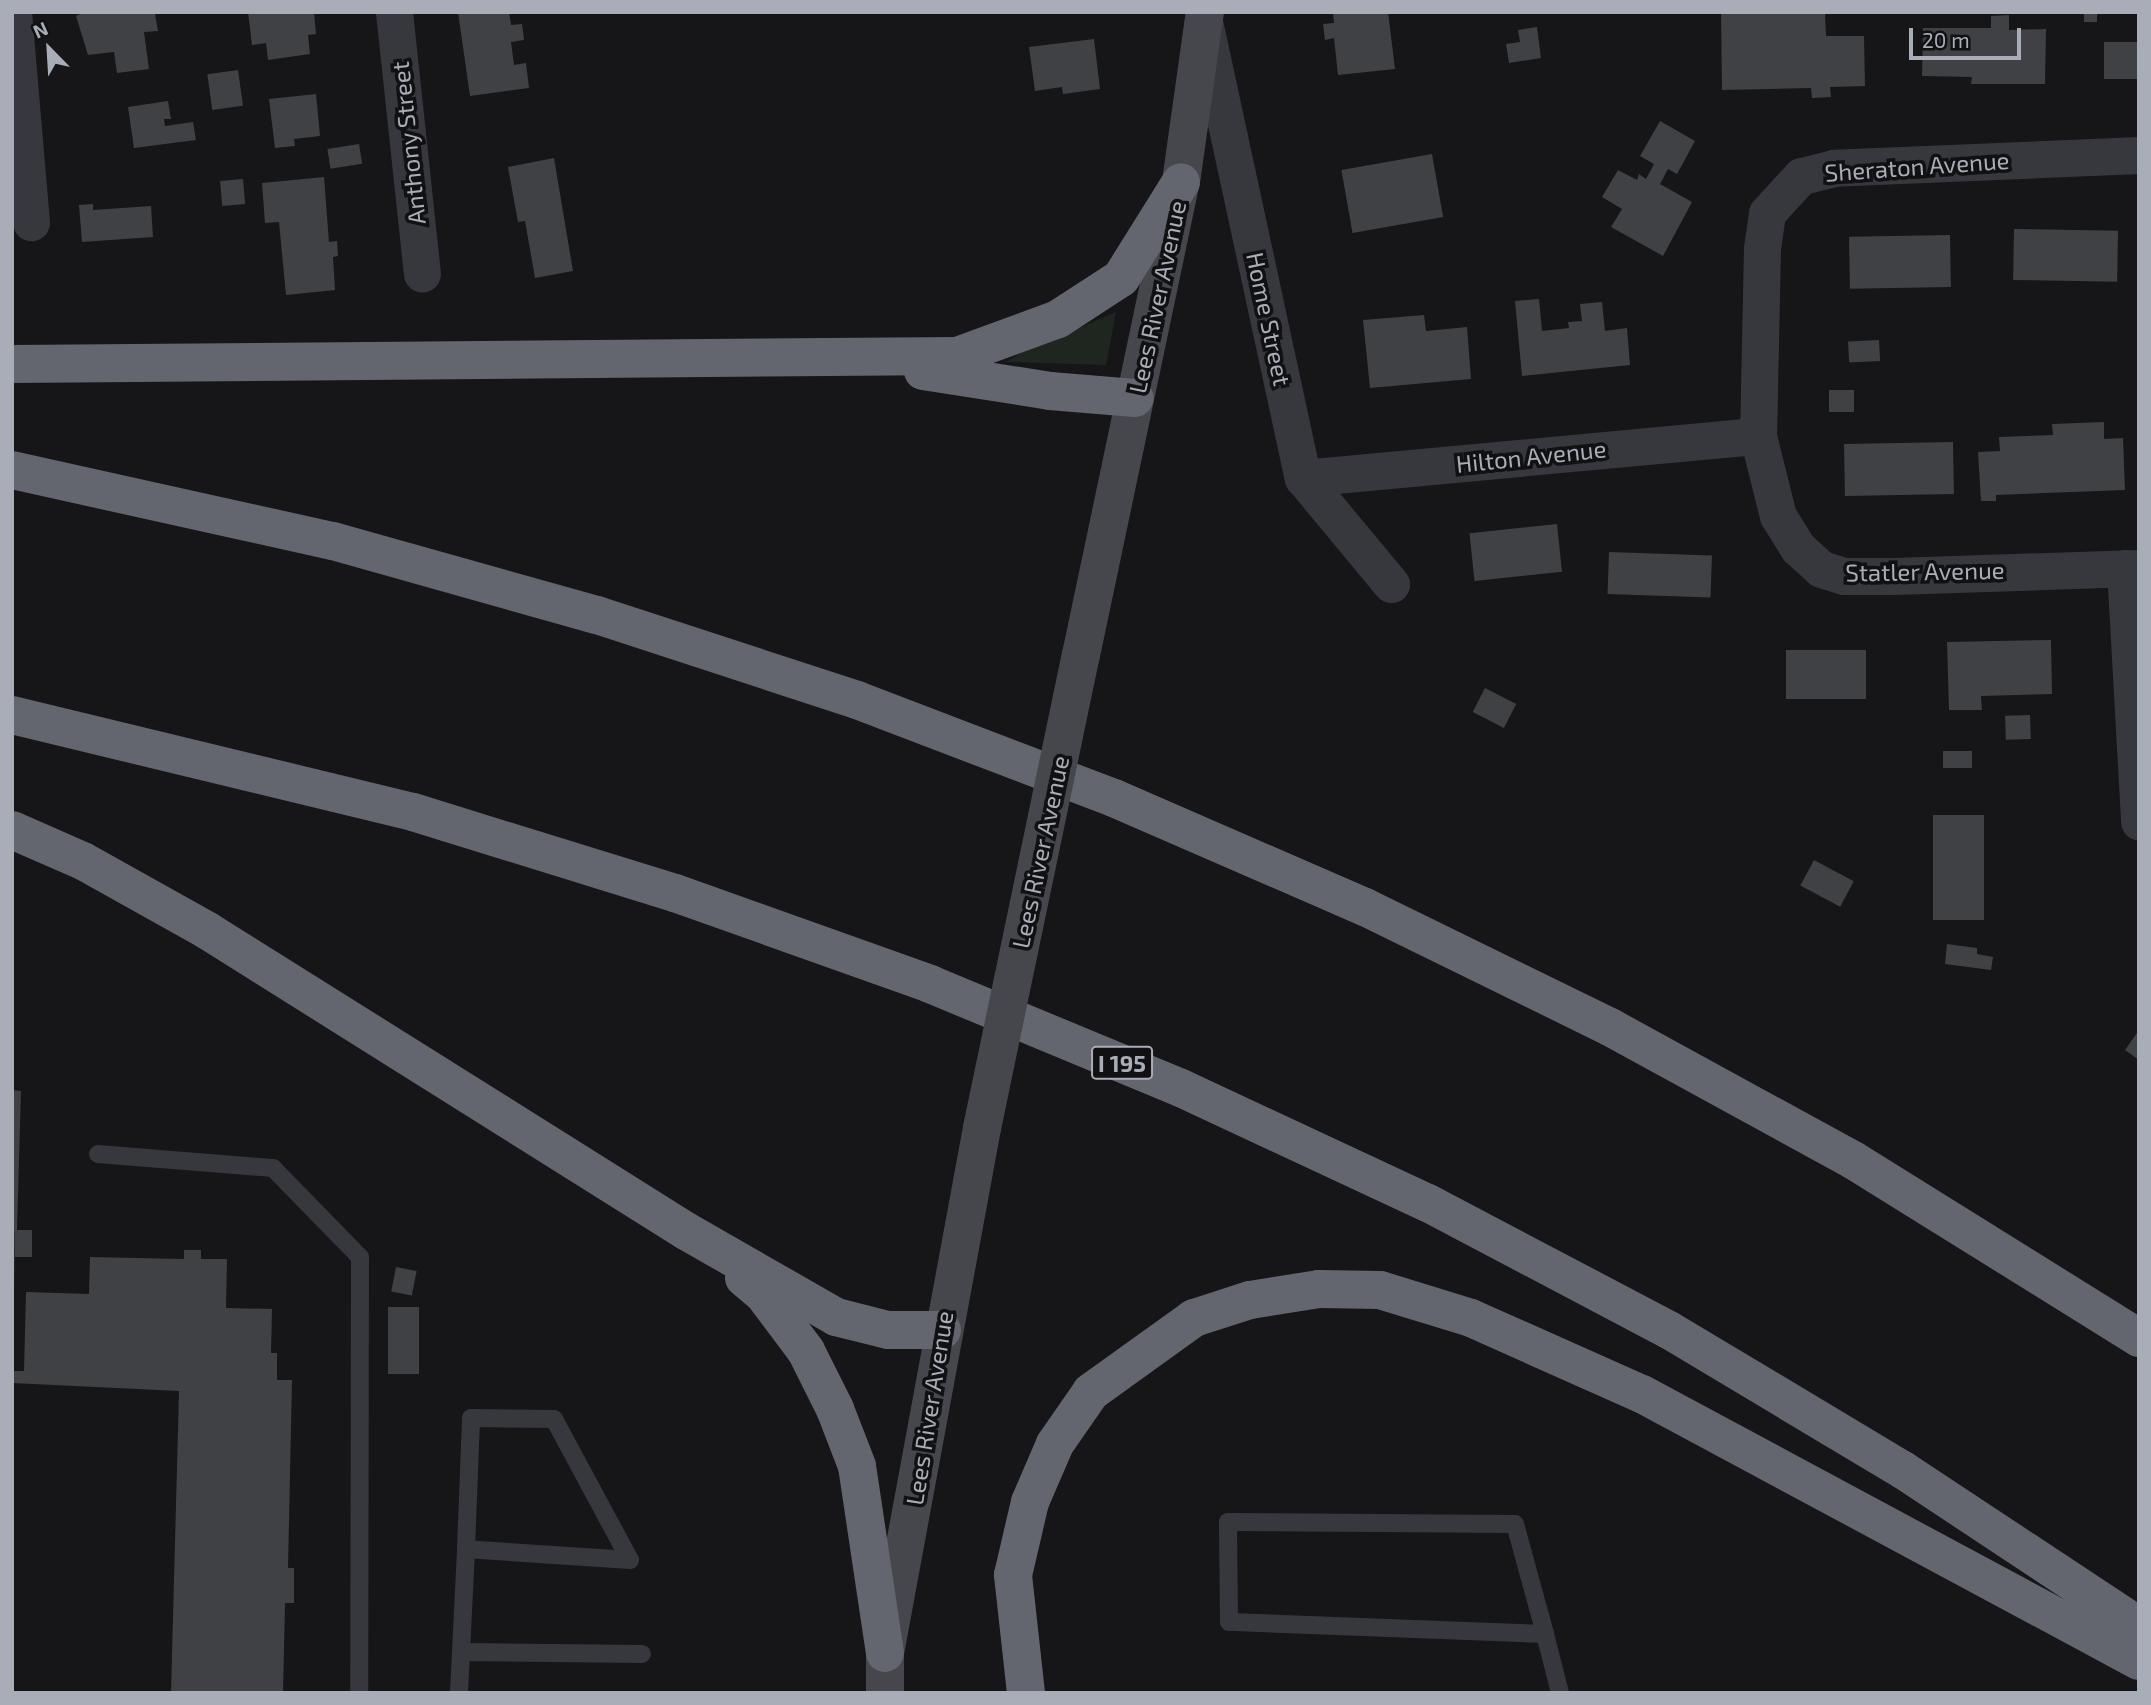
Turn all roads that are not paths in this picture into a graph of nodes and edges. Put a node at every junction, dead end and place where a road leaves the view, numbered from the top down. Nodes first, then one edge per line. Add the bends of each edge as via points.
1 (13, 12) edge
2 (394, 12) edge
3 (1205, 19) edge
4 (2139, 155) edge
5 (1181, 182) junction
6 (31, 222) dead end
7 (422, 274) dead end
8 (771, 355) junction
9 (12, 364) edge
10 (1135, 398) junction
11 (1758, 436) junction
12 (12, 470) edge
13 (1303, 478) junction
14 (2132, 568) edge
15 (1391, 584) dead end
16 (12, 715) edge
17 (2139, 822) edge
18 (12, 830) edge
19 (98, 1154) dead end
20 (686, 1231) junction
21 (942, 1330) junction
22 (2139, 1338) edge
23 (466, 1549) junction
24 (2139, 1626) edge
25 (1545, 1634) junction
26 (461, 1652) junction
27 (886, 1653) junction
28 (642, 1654) dead end
29 (2139, 1661) edge
30 (359, 1693) edge
31 (459, 1693) edge
32 (885, 1693) edge
33 (1026, 1693) edge
34 (1560, 1693) edge

1 - 6 street
2 - 7 street, Anthony Street
3 - 5 main road, Lees River Avenue
3 - 13 street, Home Street
4 - 11 street, Sheraton Avenue via 1834,168 1801,176 1766,213
5 - 8 highway via 1121,278 1058,318 957,356
5 - 10 main road, Lees River Avenue
8 - 9 highway
8 - 10 highway
10 - 21 main road, Lees River Avenue, bridge
11 - 13 street, Hilton Avenue
11 - 14 street, Statler Avenue via 1778,516 1798,548 1821,569 1844,576 1894,576
12 - 22 highway via 332,541 597,615 857,700 1101,793 1365,907 1610,1027 1877,1174
13 - 15 street, Home Street
14 - 17 street
16 - 24 highway, I 195 via 282,778 544,851 802,936 1069,1040 1304,1143 1669,1330 1903,1470
18 - 20 highway via 83,861 208,931
19 - 30 lane via 273,1168 360,1257
20 - 21 highway via 836,1317 888,1330
20 - 27 highway via 765,1295 822,1380 857,1466
21 - 27 main road, Lees River Avenue
23 - 23 lane via 471,1418 554,1419 630,1560
23 - 26 lane
25 - 25 lane via 1515,1524 1228,1522 1229,1622
25 - 34 lane
26 - 28 lane
26 - 31 lane
27 - 32 main road, Lees River Avenue
29 - 33 highway via 1642,1394 1471,1318 1380,1290 1319,1289 1250,1300 1194,1318 1091,1392 1055,1444 1030,1502 1013,1575

